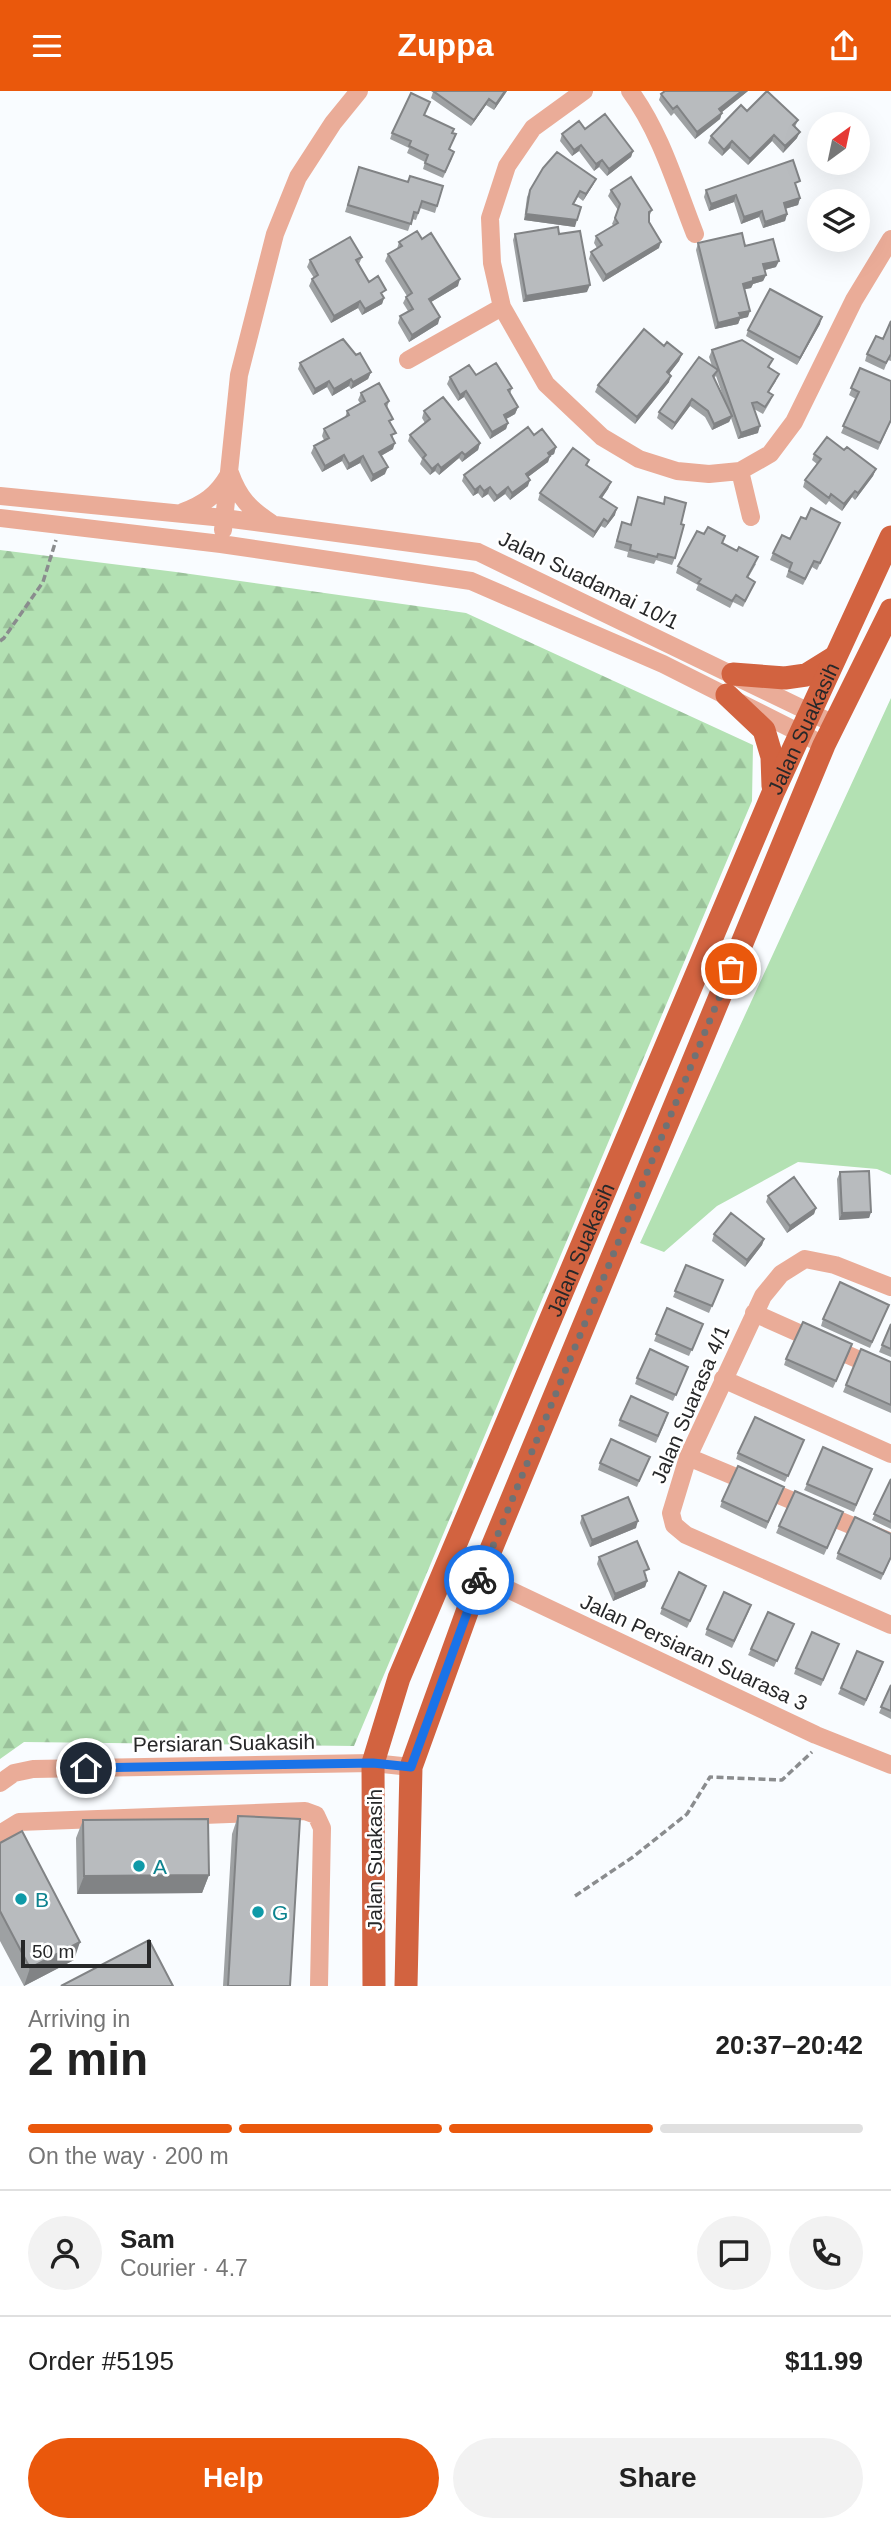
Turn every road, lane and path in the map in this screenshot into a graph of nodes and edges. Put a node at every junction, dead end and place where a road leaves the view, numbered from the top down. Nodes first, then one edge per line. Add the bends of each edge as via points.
1 (359, 91) edge
2 (584, 91) edge
3 (630, 91) edge
4 (695, 234) dead end
5 (891, 239) edge
6 (502, 307) junction
7 (408, 360) dead end
8 (740, 471) junction
9 (230, 473) junction
10 (0, 496) edge
11 (176, 514) junction
12 (751, 517) dead end
13 (0, 518) edge
14 (224, 518) junction
15 (60, 525) junction
16 (274, 526) junction
17 (891, 537) edge
18 (221, 544) junction
19 (891, 610) edge
20 (0, 641) edge
21 (835, 657) junction
22 (730, 685) junction
23 (809, 710) junction
24 (834, 724) junction
25 (799, 733) junction
26 (824, 745) junction
27 (773, 793) junction
28 (891, 1287) edge
29 (754, 1313) junction
30 (891, 1374) edge
31 (723, 1379) junction
32 (891, 1454) edge
33 (688, 1457) junction
34 (891, 1542) edge
35 (480, 1576) junction
36 (891, 1626) edge
37 (816, 1735) junction
38 (373, 1763) junction
39 (891, 1765) edge
40 (411, 1767) junction
41 (0, 1783) edge
42 (0, 1834) edge
43 (575, 1896) dead end
44 (319, 1986) edge
45 (374, 1986) edge
46 (406, 1986) edge

1 - 9 street via 298,177 275,234 239,375
2 - 6 street via 533,128 507,166 489,218 492,263
3 - 4 street via 666,157
5 - 8 street via 794,422 770,454
6 - 7 street
6 - 8 street via 546,384 602,437 639,459 677,471
8 - 12 street
9 - 11 street via 220,490 202,505
9 - 14 street
9 - 16 street via 250,509
10 - 11 street, Jalan Suadamai 10/1
11 - 14 street, Jalan Suadamai 10/1
13 - 15 street, Jalan Suadamai 10/1
14 - 16 street, Jalan Suadamai 10/1
14 - 18 street
15 - 18 street, Jalan Suadamai 10/1
15 - 20 path via 43,582
16 - 22 street, Jalan Suadamai 10/1 via 478,552
17 - 21 main road, Jalan Suakasih
18 - 22 street, Jalan Suadamai 10/1 via 471,581 663,664
19 - 24 main road, Jalan Suakasih
21 - 22 main road via 806,674
21 - 23 main road, Jalan Suakasih
22 - 23 street, Jalan Suadamai 10/1
22 - 25 street, Jalan Suadamai 10/1
22 - 27 main road via 764,730 772,757
23 - 24 street, Jalan Suadamai 10/1
23 - 25 main road, Jalan Suakasih
24 - 26 main road, Jalan Suakasih
25 - 26 street, Jalan Suadamai 10/1
25 - 27 main road, Jalan Suakasih
26 - 35 main road, Jalan Suakasih
27 - 38 main road, Jalan Suakasih via 399,1678
28 - 29 street, Jalan Suarasa 4/1 via 835,1265 805,1259 781,1274
29 - 30 street
29 - 31 street, Jalan Suarasa 4/1
31 - 32 street
31 - 33 street, Jalan Suarasa 4/1
33 - 34 street
33 - 36 street, Jalan Suarasa 4/1 via 671,1513 674,1525 686,1535
35 - 37 street, Jalan Persiaran Suarasa 3
35 - 40 main road, Jalan Suakasih
37 - 39 street, Jalan Persiaran Suarasa 3
37 - 43 path via 812,1753 782,1780 710,1777 687,1814
38 - 40 street, Persiaran Suakasih
38 - 41 street, Persiaran Suakasih via 33,1769 14,1773
38 - 45 main road, Jalan Suakasih
40 - 46 main road, Jalan Suakasih
42 - 44 street via 19,1822 305,1811 316,1815 322,1828

